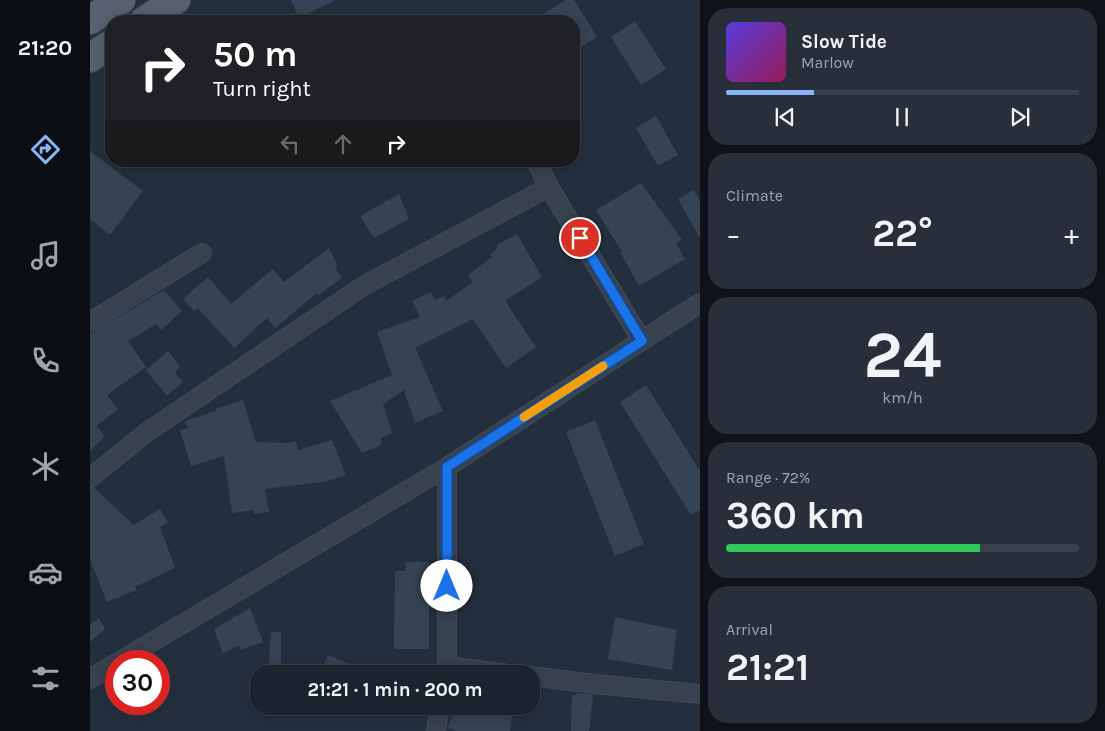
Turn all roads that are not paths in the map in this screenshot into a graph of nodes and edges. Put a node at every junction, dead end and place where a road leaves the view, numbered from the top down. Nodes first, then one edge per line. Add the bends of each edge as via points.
1 (121, 0) edge
2 (176, 0) edge
3 (153, 15) edge
4 (90, 20) edge
5 (105, 48) edge
6 (90, 58) edge
7 (539, 167) edge
8 (549, 187) junction
9 (202, 254) dead end
10 (700, 303) edge
11 (90, 322) edge
12 (642, 341) junction
13 (447, 467) junction
14 (90, 478) edge
15 (139, 650) edge
16 (447, 665) edge
17 (105, 670) edge
18 (540, 677) edge
19 (90, 679) edge
20 (700, 694) edge
21 (439, 715) edge
22 (436, 731) edge

1 - 4 main road
2 - 3 main road
5 - 6 main road
7 - 8 street
8 - 12 street
8 - 14 street via 364,285 147,432
9 - 11 street
10 - 12 street
12 - 13 street
13 - 15 street
13 - 16 street
17 - 19 street
18 - 20 street
21 - 22 street

